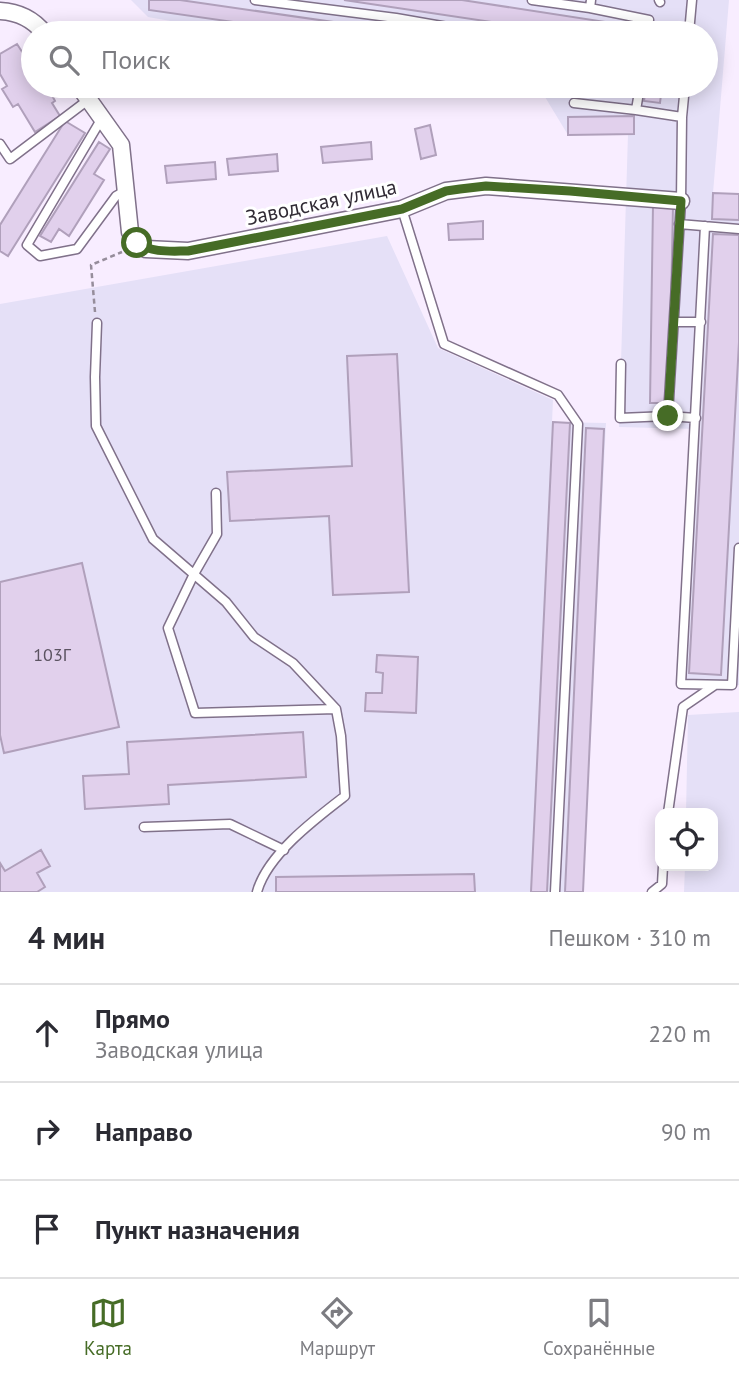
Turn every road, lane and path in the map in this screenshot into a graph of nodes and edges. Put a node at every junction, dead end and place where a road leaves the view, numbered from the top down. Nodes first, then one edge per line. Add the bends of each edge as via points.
1 (256, 0) edge
2 (532, 0) edge
3 (692, 0) edge
4 (591, 4) edge
5 (0, 11) edge
6 (649, 20) dead end
7 (32, 21) edge
8 (413, 21) edge
9 (690, 21) edge
10 (638, 98) edge
11 (684, 98) edge
12 (88, 100) joint
13 (574, 103) dead end
14 (636, 110) junction
15 (682, 117) junction
16 (102, 118) junction
17 (0, 144) edge
18 (125, 191) junction
19 (681, 201) junction
20 (402, 209) junction
21 (679, 224) junction
22 (705, 226) junction
23 (739, 229) edge
24 (137, 243) junction
25 (675, 321) junction
26 (701, 322) junction
27 (97, 323) joint
28 (621, 364) dead end
29 (668, 416) junction
30 (696, 418) junction
31 (216, 494) dead end
32 (739, 548) edge
33 (194, 574) junction
34 (735, 684) edge
35 (715, 685) junction
36 (336, 709) junction
37 (669, 808) edge
38 (144, 827) dead end
39 (284, 850) junction
40 (663, 871) edge
41 (257, 892) edge
42 (555, 892) edge
43 (652, 892) edge

1 - 8 lane
2 - 4 lane
3 - 9 lane
4 - 6 lane
5 - 7 street
10 - 14 lane
11 - 15 lane
12 - 16 street
12 - 17 lane via 10,159
13 - 14 lane
14 - 15 lane
15 - 19 lane
16 - 18 street via 121,145
16 - 18 lane via 27,245 40,256 77,249 116,196
18 - 24 street via 130,232
19 - 20 street, Заводская улица via 486,186 446,191
19 - 21 lane
20 - 24 street, Заводская улица via 188,251 146,249
20 - 42 lane via 444,344 558,395 578,424
21 - 22 lane
21 - 25 lane
22 - 23 lane
22 - 26 lane
24 - 27 path via 91,265
25 - 26 lane
25 - 29 lane
26 - 30 lane
27 - 33 lane via 96,426 153,539
28 - 29 lane via 620,418
29 - 30 lane
30 - 35 lane via 681,684
31 - 33 lane via 217,534
32 - 34 lane
33 - 36 lane via 226,602 254,637 293,663
33 - 36 lane via 168,628 195,713
34 - 35 lane
35 - 37 lane via 683,707
36 - 39 lane via 345,796 297,833
38 - 39 lane via 230,824
39 - 41 lane via 259,882
40 - 43 lane via 662,884

